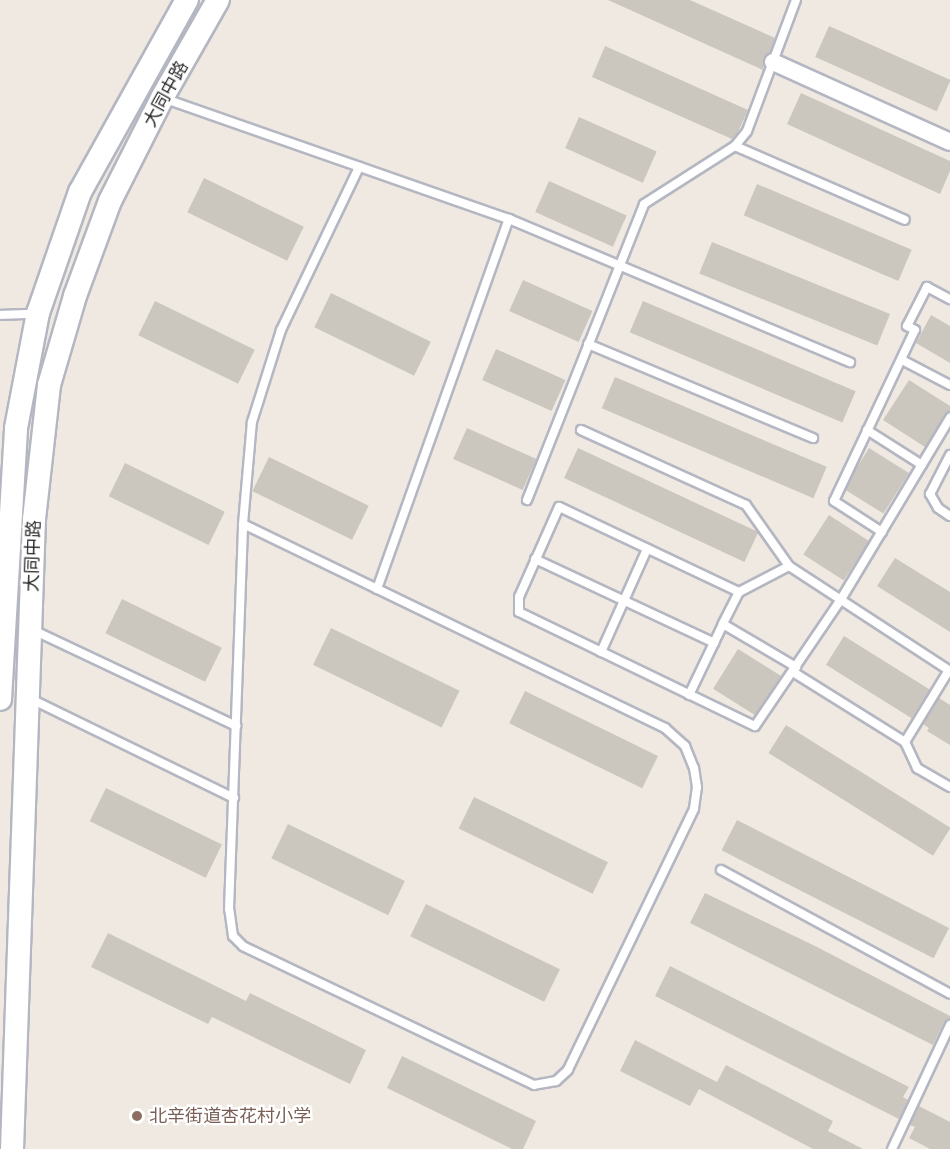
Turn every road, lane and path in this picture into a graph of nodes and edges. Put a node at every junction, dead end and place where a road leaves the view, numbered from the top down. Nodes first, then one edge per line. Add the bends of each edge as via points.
1 (187, 0) edge
2 (218, 0) edge
3 (796, 0) edge
4 (773, 62) junction
5 (162, 98) junction
6 (950, 142) edge
7 (735, 146) junction
8 (359, 167) junction
9 (509, 219) junction
10 (905, 220) dead end
11 (619, 263) junction
12 (950, 299) edge
13 (38, 314) junction
14 (0, 315) edge
15 (588, 344) junction
16 (902, 360) junction
17 (850, 362) dead end
18 (950, 385) edge
19 (950, 418) edge
20 (582, 430) dead end
21 (867, 430) junction
22 (813, 438) dead end
23 (950, 455) edge
24 (922, 465) junction
25 (527, 500) dead end
26 (950, 516) edge
27 (243, 524) junction
28 (882, 532) junction
29 (647, 549) junction
30 (535, 559) junction
31 (789, 566) junction
32 (377, 589) junction
33 (739, 592) junction
34 (623, 599) junction
35 (840, 601) junction
36 (723, 624) junction
37 (30, 629) junction
38 (714, 644) junction
39 (601, 652) junction
40 (795, 669) junction
41 (950, 670) edge
42 (689, 695) junction
43 (28, 698) junction
44 (0, 699) edge
45 (236, 726) junction
46 (905, 742) junction
47 (950, 787) edge
48 (234, 798) junction
49 (721, 870) dead end
50 (950, 994) edge
51 (950, 1025) edge
52 (12, 1149) edge
53 (892, 1149) edge

1 - 13 main road, 大同中路 via 80,192
2 - 5 main road, 大同中路
3 - 4 lane
4 - 6 street
4 - 7 lane via 747,131
5 - 8 lane
5 - 37 main road, 大同中路 via 110,201 75,296 49,385 34,519
7 - 10 lane
7 - 11 lane via 644,204
8 - 9 lane
8 - 27 lane via 281,330 264,377 252,422
9 - 11 lane
9 - 32 lane
11 - 15 lane
11 - 17 lane
12 - 16 lane via 927,287 907,326 915,330
13 - 14 lane
13 - 44 main road, 大同中路 via 16,429
15 - 22 lane
15 - 25 lane
16 - 18 lane
16 - 21 lane
19 - 24 lane
20 - 31 lane via 746,505
21 - 24 lane
21 - 28 lane via 834,501
23 - 26 lane via 930,494 938,508
24 - 28 lane
27 - 32 lane
27 - 45 lane
28 - 35 lane
29 - 30 lane via 559,507
29 - 33 lane
29 - 34 lane
30 - 34 lane
30 - 39 lane via 519,597 519,612
31 - 33 lane
31 - 35 lane
32 - 48 lane via 665,728 685,746 694,768 694,809 568,1070 556,1081 534,1085 243,946 232,936 229,909
33 - 36 lane
34 - 38 lane
34 - 39 lane
35 - 40 lane
35 - 41 lane
36 - 38 lane
36 - 40 lane
37 - 43 main road, 大同中路
37 - 45 lane
38 - 42 lane
39 - 42 lane
40 - 42 lane via 755,726
40 - 46 lane
41 - 46 lane
43 - 48 lane
43 - 52 main road, 大同中路
45 - 48 lane
46 - 47 lane via 917,768
49 - 50 lane
51 - 53 lane

